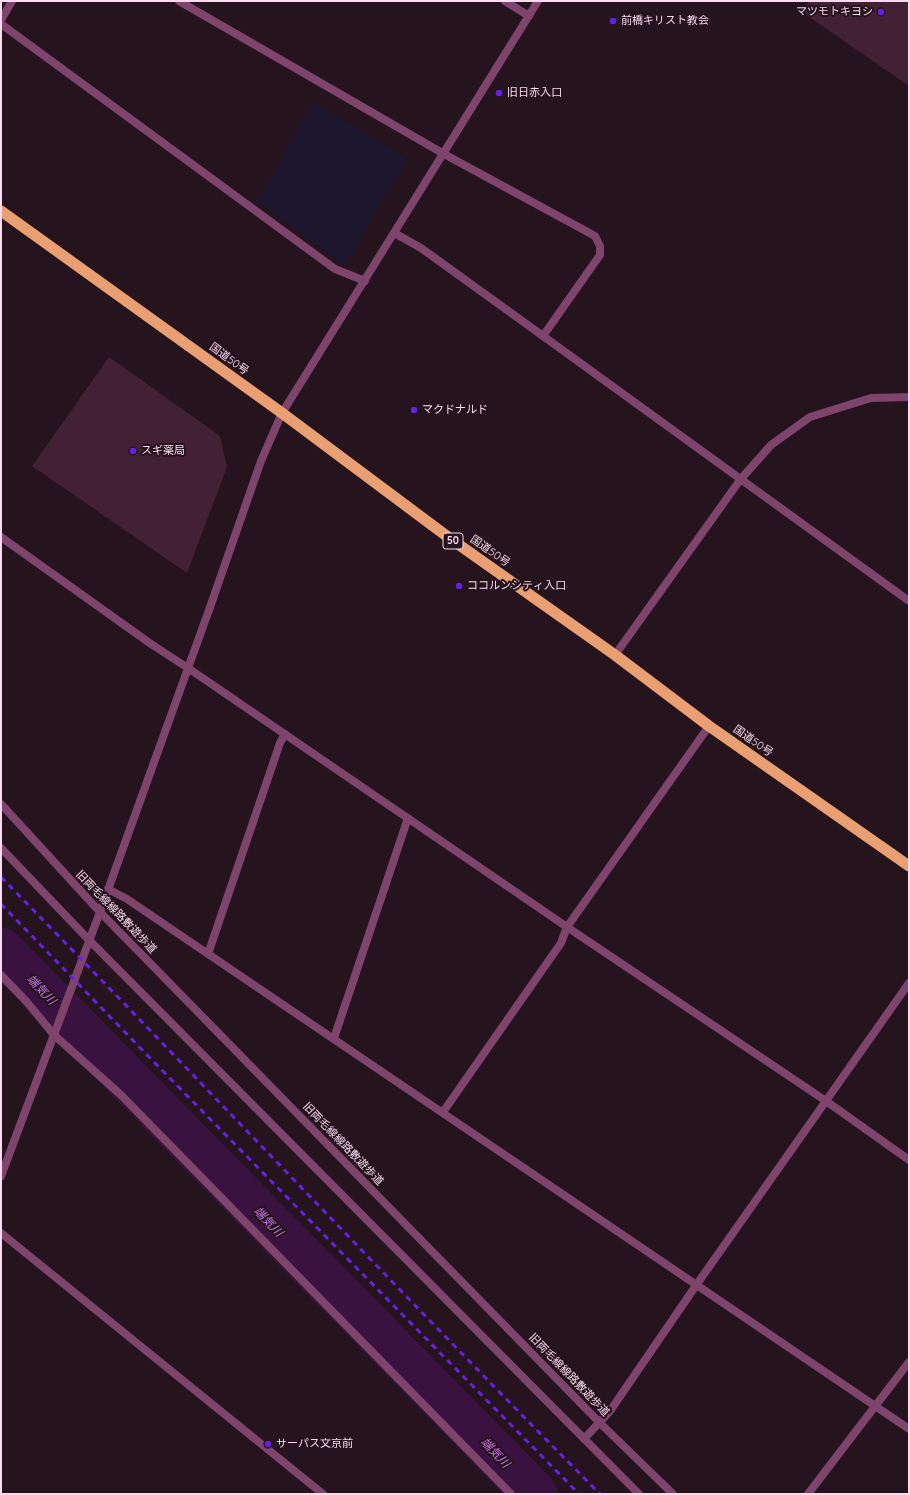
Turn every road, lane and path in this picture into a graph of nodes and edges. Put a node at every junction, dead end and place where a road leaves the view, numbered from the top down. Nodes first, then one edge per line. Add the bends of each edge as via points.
1 (12, 1) edge
2 (179, 1) edge
3 (505, 1) edge
4 (538, 1) edge
5 (192, 4) edge
6 (529, 16) junction
7 (1, 20) edge
8 (1, 24) edge
9 (444, 154) junction
10 (1, 211) edge
11 (396, 234) junction
12 (365, 281) junction
13 (543, 336) junction
14 (909, 397) edge
15 (282, 414) junction
16 (740, 480) junction
17 (1, 537) edge
18 (909, 601) edge
19 (615, 655) junction
20 (188, 668) junction
21 (709, 726) junction
22 (285, 734) junction
23 (1, 804) edge
24 (408, 818) junction
25 (1, 848) edge
26 (908, 864) edge
27 (108, 889) junction
28 (100, 912) junction
29 (567, 927) junction
30 (89, 940) junction
31 (208, 954) junction
32 (1, 975) edge
33 (909, 983) edge
34 (55, 1031) junction
35 (334, 1038) junction
36 (826, 1101) junction
37 (442, 1112) junction
38 (909, 1160) edge
39 (1, 1176) edge
40 (1, 1233) edge
41 (697, 1284) junction
42 (909, 1362) edge
43 (876, 1407) junction
44 (600, 1422) junction
45 (909, 1429) edge
46 (584, 1439) junction
47 (323, 1494) edge
48 (511, 1494) edge
49 (639, 1494) edge
50 (673, 1494) edge
51 (808, 1494) edge

1 - 7 street
2 - 5 street
3 - 6 street
4 - 6 street
5 - 9 street
6 - 9 street
8 - 12 street via 335,269
9 - 11 street
9 - 13 street via 595,236 600,246 600,254
10 - 15 highway, 国道50号 / 50
11 - 12 street
11 - 13 street via 420,248
12 - 15 street
13 - 16 street
14 - 16 street via 871,398 810,417 771,445
15 - 19 highway, 国道50号 / 50 via 448,537
15 - 20 street via 261,461
16 - 18 street
16 - 19 street
17 - 20 street
19 - 21 highway, 国道50号 / 50
20 - 22 street
20 - 27 street
21 - 26 highway, 国道50号 / 50
21 - 29 street
22 - 24 street
22 - 31 street
23 - 28 street, 旧両毛線線路敷遊歩道
24 - 29 street
24 - 35 street
25 - 30 street
27 - 28 street
27 - 31 street
28 - 30 street
28 - 44 street, 旧両毛線線路敷遊歩道
29 - 36 street
29 - 37 street via 561,943
30 - 34 street
30 - 46 street
31 - 35 street
32 - 34 street
33 - 36 street
34 - 39 street
34 - 48 street
35 - 37 street
36 - 38 street
36 - 41 street
37 - 41 street
40 - 47 street
41 - 43 street
41 - 44 street
42 - 43 street
43 - 45 street
43 - 51 street
44 - 46 street
44 - 50 street, 旧両毛線線路敷遊歩道
46 - 49 street

